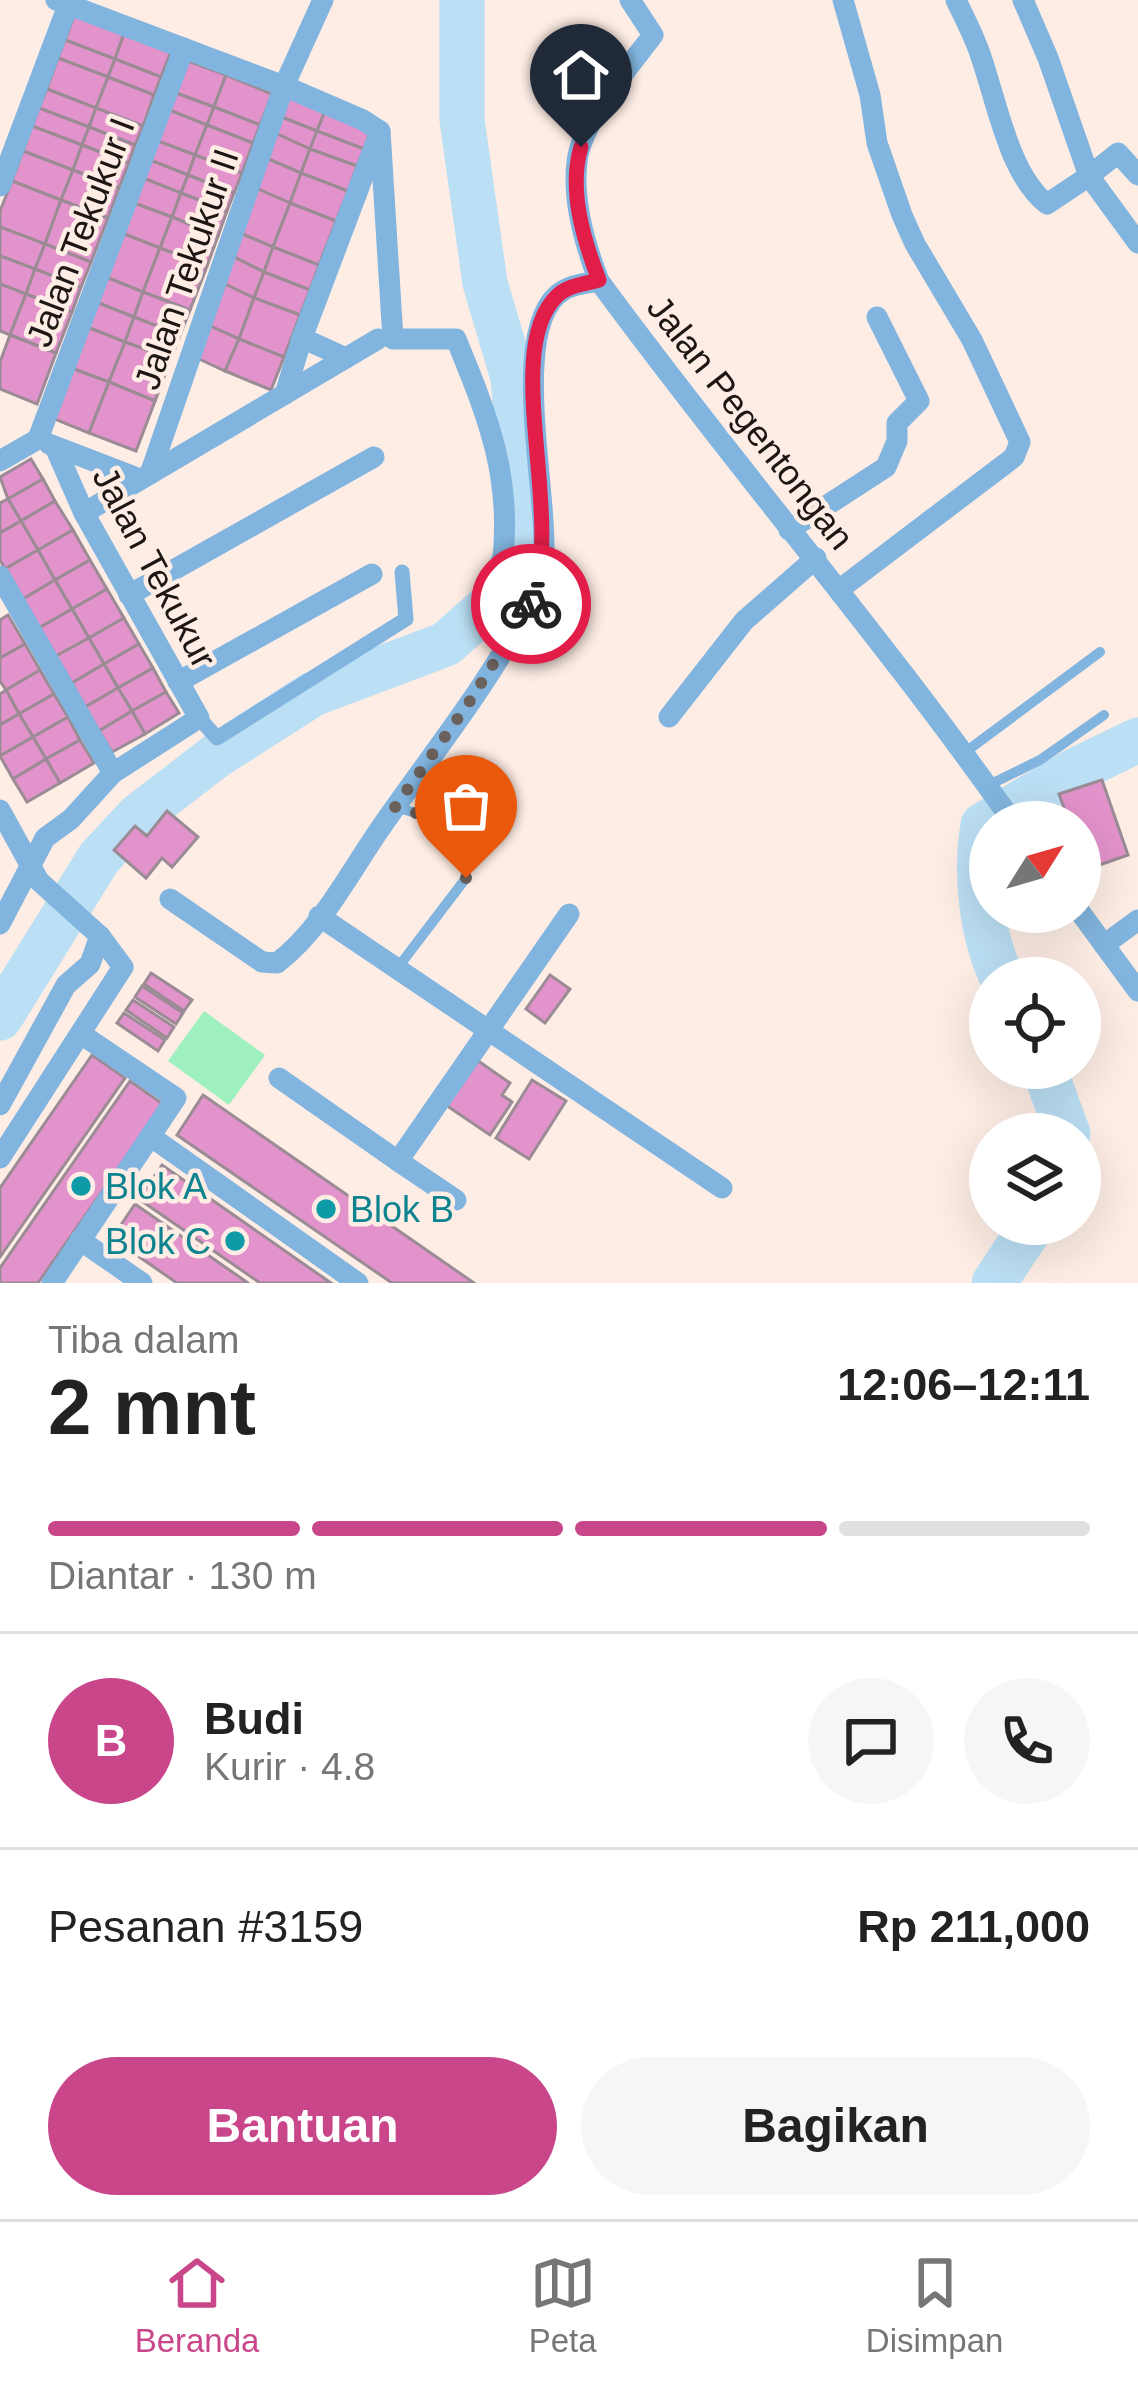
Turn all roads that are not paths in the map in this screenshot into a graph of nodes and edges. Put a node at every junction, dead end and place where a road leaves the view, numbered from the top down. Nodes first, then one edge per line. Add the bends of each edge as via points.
1 (323, 0) edge
2 (842, 0) edge
3 (956, 0) edge
4 (1023, 0) edge
5 (64, 2) edge
6 (636, 2) edge
7 (184, 48) junction
8 (284, 86) junction
9 (380, 131) junction
10 (1138, 175) edge
11 (1089, 176) junction
12 (0, 187) edge
13 (1138, 243) edge
14 (599, 280) junction
15 (877, 316) dead end
16 (302, 338) junction
17 (378, 339) dead end
18 (346, 358) junction
19 (286, 394) junction
20 (46, 443) junction
21 (374, 457) dead end
22 (0, 461) edge
23 (145, 476) junction
24 (84, 513) junction
25 (789, 530) junction
26 (816, 559) junction
27 (502, 568) dead end
28 (402, 572) dead end
29 (372, 574) dead end
30 (0, 576) edge
31 (840, 589) junction
32 (129, 595) junction
33 (1100, 652) dead end
34 (178, 682) junction
35 (1104, 715) dead end
36 (669, 717) dead end
37 (199, 718) junction
38 (113, 773) junction
39 (978, 776) junction
40 (997, 801) edge
41 (395, 807) junction
42 (0, 810) edge
43 (36, 874) junction
44 (170, 899) dead end
45 (568, 914) dead end
46 (319, 916) junction
47 (1138, 920) edge
48 (0, 923) edge
49 (94, 931) junction
50 (1095, 933) edge
51 (1104, 945) junction
52 (396, 970) junction
53 (1138, 991) edge
54 (488, 1032) junction
55 (81, 1034) junction
56 (280, 1078) dead end
57 (0, 1105) edge
58 (150, 1136) junction
59 (0, 1158) edge
60 (398, 1161) junction
61 (722, 1188) dead end
62 (456, 1200) dead end
63 (80, 1240) junction
64 (52, 1283) edge
65 (142, 1283) edge
66 (358, 1283) edge

1 - 8 street, Jalan Tekukur II
2 - 31 street via 902,215 1020,442 1014,457
3 - 11 street via 1033,193 1047,204
4 - 11 street
5 - 7 street
5 - 12 street
6 - 14 street, Jalan Pegentongan via 653,34 591,124 576,163 584,241
7 - 8 street
7 - 20 street, Jalan Tekukur I
8 - 9 street
8 - 23 street, Jalan Tekukur II
9 - 16 street
9 - 27 street via 393,339 456,339 495,434 506,526
10 - 11 street via 1118,153
11 - 13 street
14 - 25 street, Jalan Pegentongan
14 - 41 street via 552,300 536,343 531,386 544,502 539,583
15 - 25 street via 919,401 896,423 886,466
16 - 18 street
16 - 19 street
17 - 18 street
18 - 19 street
19 - 23 street
20 - 22 street
20 - 23 street
20 - 24 street, Jalan Tekukur
21 - 32 street
23 - 24 street
24 - 32 street, Jalan Tekukur
25 - 26 street, Jalan Pegentongan
26 - 31 street, Jalan Pegentongan
26 - 36 street via 744,621
28 - 37 street via 406,620 218,738
29 - 34 street
30 - 38 street
31 - 39 street, Jalan Pegentongan
32 - 34 street, Jalan Tekukur
33 - 39 lane
34 - 37 street, Jalan Tekukur
35 - 39 lane via 1040,760
37 - 38 street
38 - 43 street via 45,838
39 - 40 street, Jalan Pegentongan
41 - 46 street
41 - 52 lane via 423,815 465,862 466,878
42 - 43 street
43 - 48 street
43 - 49 street
44 - 46 street via 272,964
45 - 54 street
46 - 52 street
47 - 51 street
49 - 55 street via 123,967
49 - 57 street via 90,964 66,985
50 - 51 street
51 - 53 street
52 - 54 street
54 - 60 street
54 - 61 street
55 - 58 street via 176,1098
55 - 59 street
56 - 60 street
58 - 63 street
58 - 66 street
60 - 62 street
63 - 64 street
63 - 65 street

